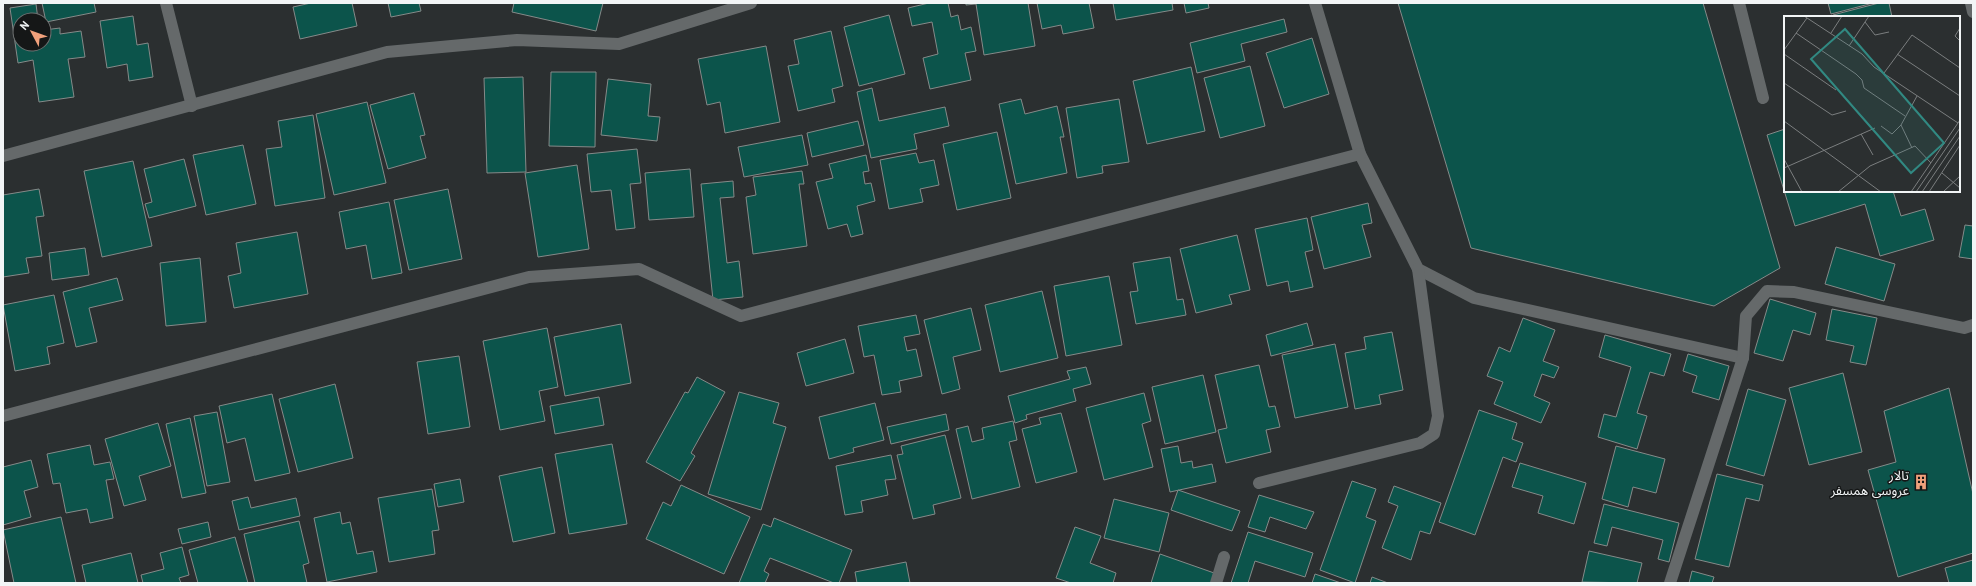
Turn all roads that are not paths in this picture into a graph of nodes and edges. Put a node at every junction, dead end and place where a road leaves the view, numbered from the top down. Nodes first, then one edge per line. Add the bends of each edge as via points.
1 (166, 3) edge
2 (751, 3) edge
3 (1315, 3) edge
4 (1738, 3) edge
5 (1971, 3) edge
6 (1973, 12) edge
7 (1763, 98) dead end
8 (192, 106) junction
9 (1360, 154) junction
10 (3, 156) edge
11 (1418, 269) junction
12 (1973, 325) edge
13 (1743, 358) junction
14 (3, 416) edge
15 (1259, 483) dead end
16 (1224, 557) dead end
17 (1216, 583) edge
18 (1670, 583) edge

1 - 8 street
2 - 8 street via 619,44 517,40 387,52
3 - 9 street
4 - 7 street
5 - 6 street
8 - 10 street
9 - 11 street
9 - 14 street via 741,316 639,269 529,277
11 - 13 street via 1474,298
11 - 15 street via 1438,416 1434,434 1420,443
12 - 13 street via 1964,328 1794,292 1767,291 1746,316
13 - 18 street
16 - 17 street

